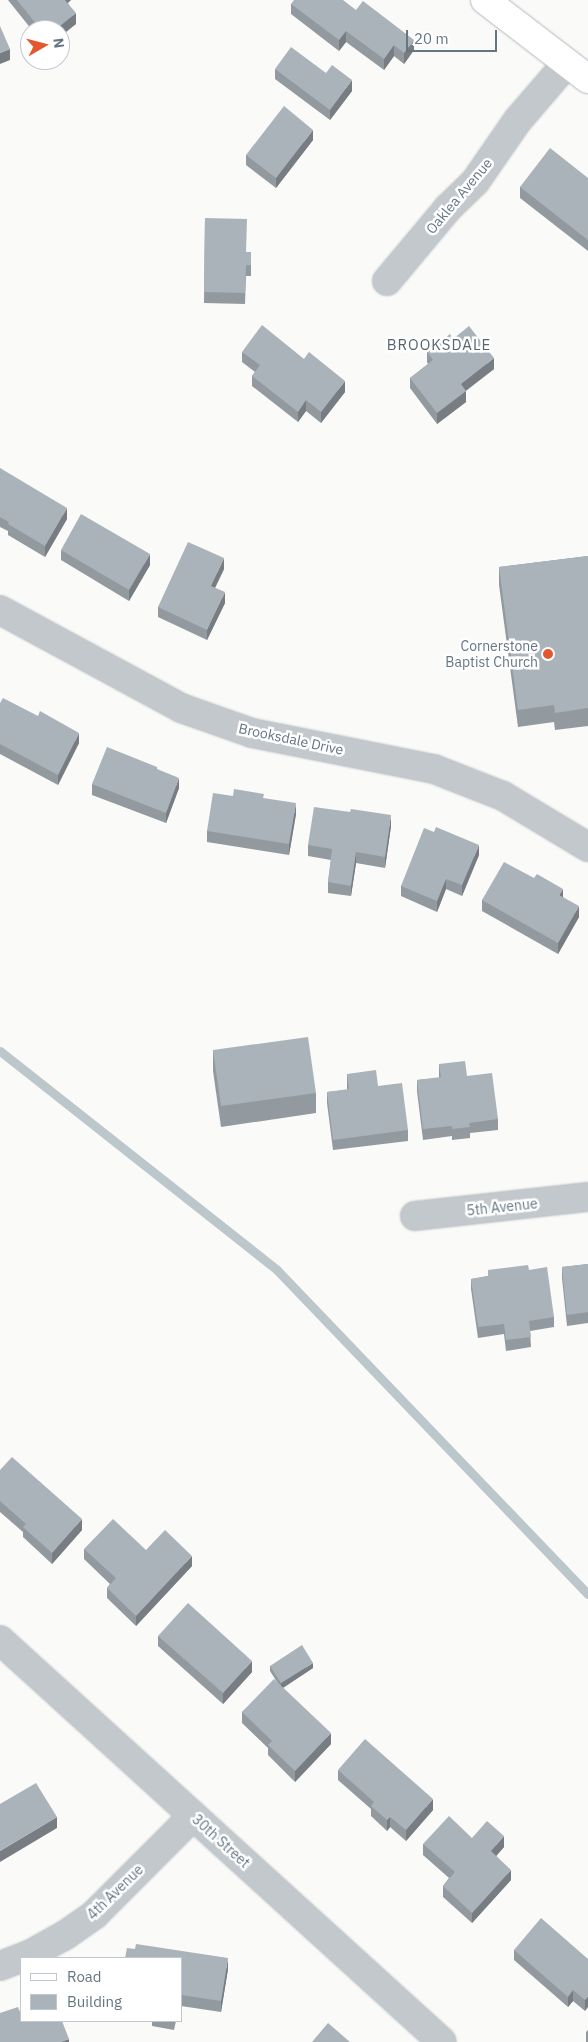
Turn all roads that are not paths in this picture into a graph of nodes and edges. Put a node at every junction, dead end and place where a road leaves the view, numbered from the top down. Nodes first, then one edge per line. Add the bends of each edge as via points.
1 (485, 0) edge
2 (578, 71) edge
3 (387, 281) dead end
4 (0, 610) edge
5 (588, 847) edge
6 (588, 1198) edge
7 (415, 1216) dead end
8 (0, 1640) edge
9 (193, 1816) junction
10 (23, 1957) edge
11 (20, 1958) edge
12 (0, 1966) edge
13 (442, 2042) edge

1 - 2 street
2 - 3 street, Oaklea Avenue via 518,120 474,182
4 - 5 street, Brooksdale Drive via 83,657 190,711 252,733 434,769 503,796
6 - 7 street, 5th Avenue
8 - 9 street, 30th Street
9 - 10 street, 4th Avenue via 95,1914 64,1936
9 - 13 street, 30th Street
11 - 12 street, 4th Avenue

